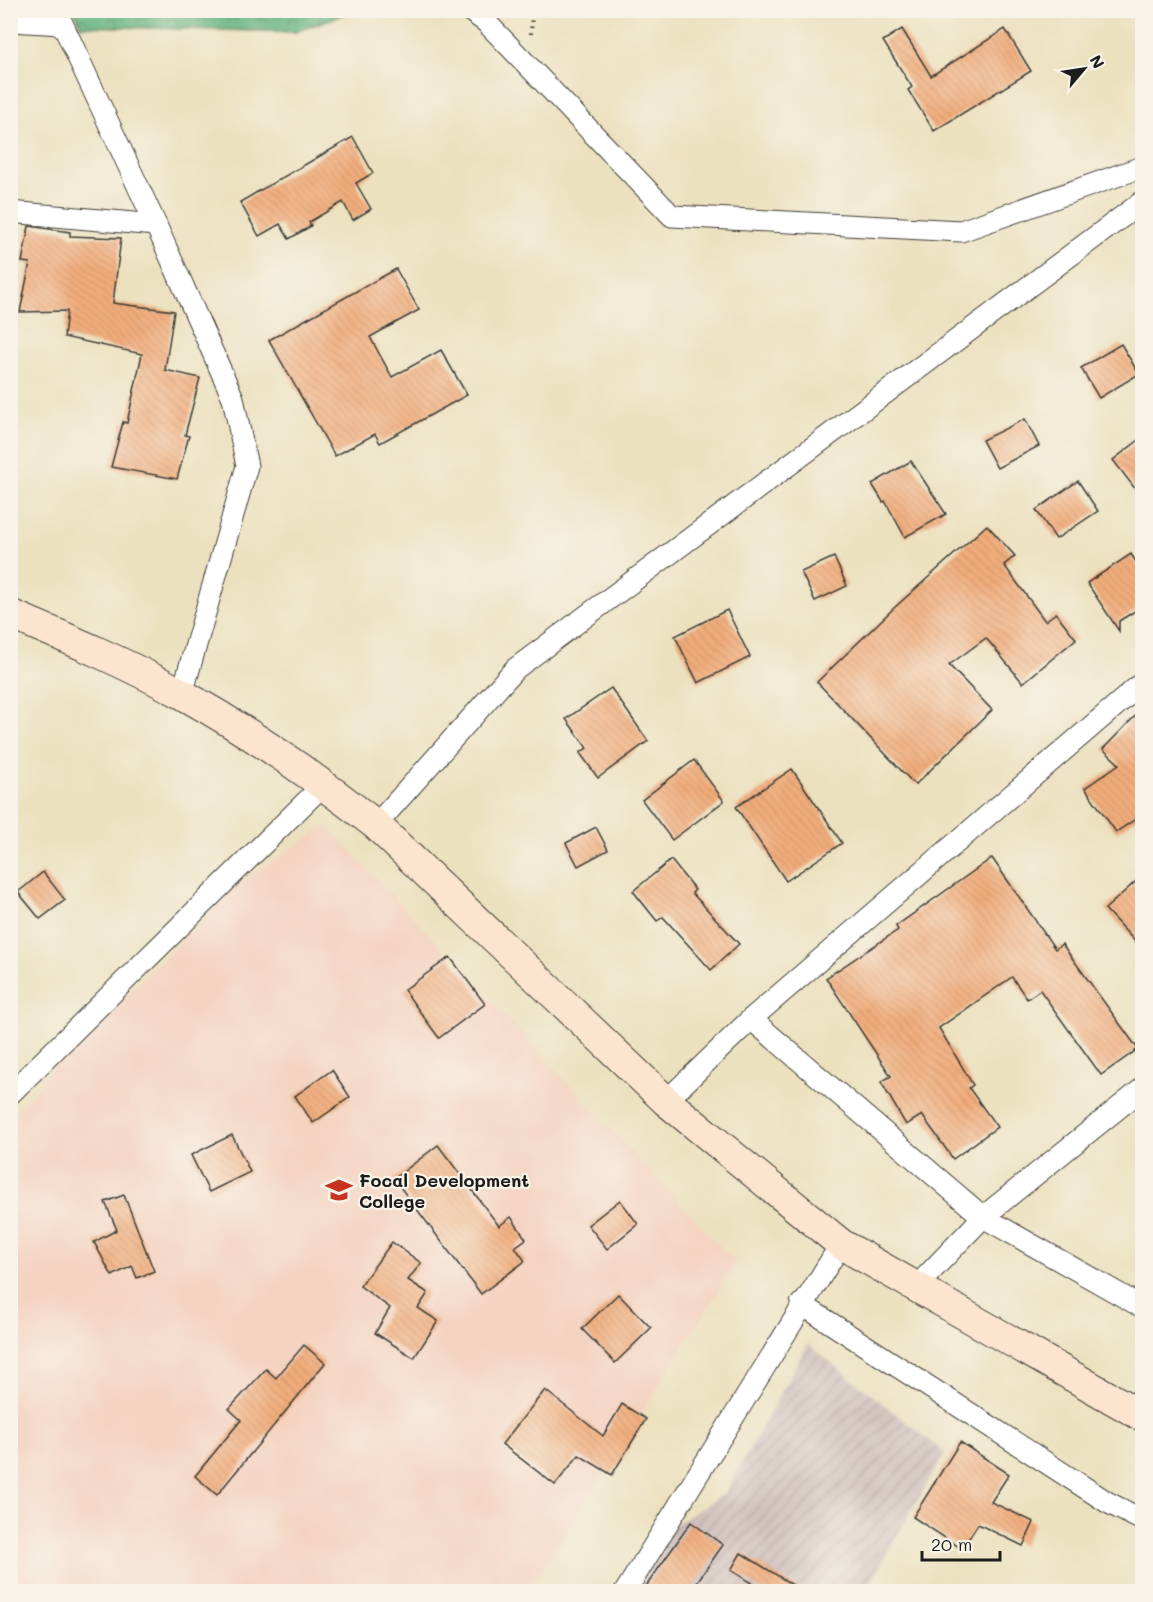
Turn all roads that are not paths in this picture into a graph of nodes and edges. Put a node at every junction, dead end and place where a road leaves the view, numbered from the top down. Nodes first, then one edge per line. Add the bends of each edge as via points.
1 (469, 10) edge
2 (59, 17) edge
3 (10, 21) edge
4 (1143, 167) edge
5 (1143, 202) edge
6 (10, 212) edge
7 (156, 225) junction
8 (10, 614) edge
9 (1143, 683) edge
10 (183, 694) junction
11 (324, 784) junction
12 (376, 825) junction
13 (752, 1019) junction
14 (1143, 1089) edge
15 (10, 1094) edge
16 (666, 1101) junction
17 (982, 1216) junction
18 (841, 1244) junction
19 (916, 1287) junction
20 (801, 1304) junction
21 (1143, 1307) edge
22 (1143, 1416) edge
23 (1143, 1520) edge
24 (625, 1592) edge

1 - 4 street via 486,22 672,216 961,231
2 - 3 street
2 - 7 street
5 - 12 street via 515,669
6 - 7 street
7 - 10 street via 233,398 247,466
8 - 10 main road via 91,648
9 - 13 street
10 - 11 main road
11 - 12 main road
11 - 15 street
12 - 16 main road
13 - 16 street
13 - 17 street
14 - 17 street
16 - 18 main road
17 - 19 street
17 - 21 street
18 - 19 main road
18 - 20 street
19 - 22 main road
20 - 23 street via 1107,1502
20 - 24 street

